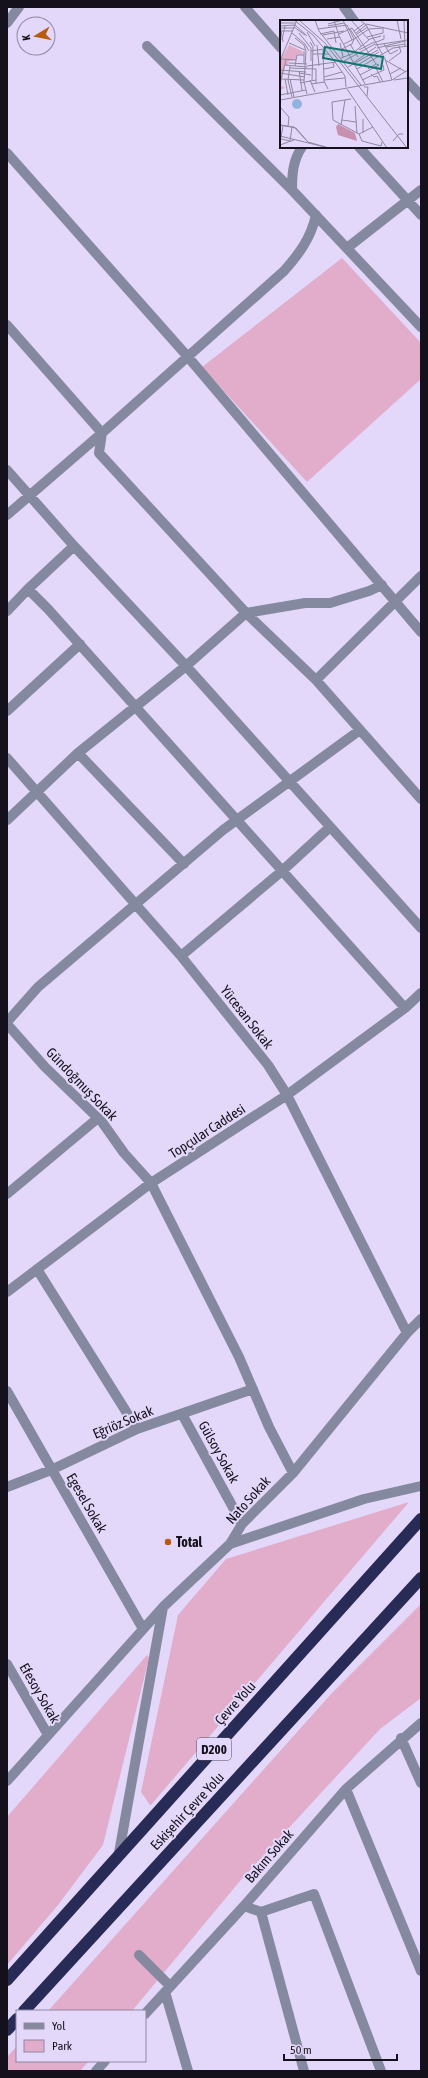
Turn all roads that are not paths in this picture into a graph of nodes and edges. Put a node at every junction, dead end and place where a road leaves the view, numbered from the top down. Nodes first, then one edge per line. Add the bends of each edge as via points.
1 (20, 7) edge
2 (245, 7) edge
3 (344, 7) edge
4 (353, 20) edge
5 (7, 23) edge
6 (147, 46) dead end
7 (280, 47) edge
8 (408, 82) edge
9 (421, 96) edge
10 (301, 148) edge
11 (360, 148) edge
12 (7, 153) edge
13 (292, 190) junction
14 (421, 190) edge
15 (408, 201) junction
16 (316, 215) junction
17 (421, 215) edge
18 (348, 248) junction
19 (7, 325) edge
20 (421, 327) edge
21 (188, 357) junction
22 (102, 433) junction
23 (7, 470) edge
24 (29, 495) junction
25 (7, 515) edge
26 (74, 546) junction
27 (421, 576) edge
28 (382, 585) junction
29 (28, 589) junction
30 (396, 601) junction
31 (7, 611) edge
32 (246, 614) junction
33 (421, 632) edge
34 (80, 644) junction
35 (186, 666) junction
36 (316, 680) junction
37 (136, 705) junction
38 (7, 711) edge
39 (360, 730) junction
40 (78, 753) junction
41 (7, 758) edge
42 (288, 781) junction
43 (37, 792) junction
44 (421, 799) edge
45 (7, 820) edge
46 (237, 820) junction
47 (330, 826) junction
48 (184, 864) junction
49 (282, 871) junction
50 (136, 905) junction
51 (421, 928) edge
52 (181, 956) junction
53 (421, 993) edge
54 (405, 1008) junction
55 (7, 1023) edge
56 (287, 1096) junction
57 (98, 1118) junction
58 (151, 1183) junction
59 (7, 1194) edge
60 (37, 1269) junction
61 (7, 1292) edge
62 (420, 1321) edge
63 (407, 1333) junction
64 (253, 1389) junction
65 (7, 1391) edge
66 (182, 1414) junction
67 (137, 1429) junction
68 (51, 1470) junction
69 (292, 1473) junction
70 (421, 1486) edge
71 (7, 1487) edge
72 (421, 1519) edge
73 (242, 1524) junction
74 (230, 1544) junction
75 (421, 1578) edge
76 (163, 1607) junction
77 (143, 1629) junction
78 (7, 1664) edge
79 (421, 1723) edge
80 (48, 1735) junction
81 (401, 1738) junction
82 (7, 1781) edge
83 (421, 1783) edge
84 (346, 1788) junction
85 (120, 1853) junction
86 (244, 1906) junction
87 (261, 1912) junction
88 (139, 1955) dead end
89 (421, 1971) edge
90 (7, 1980) edge
91 (168, 1989) junction
92 (25, 2010) edge
93 (146, 2013) edge
94 (16, 2020) edge
95 (7, 2030) edge
96 (104, 2062) edge
97 (96, 2071) edge
98 (188, 2071) edge
99 (304, 2071) edge
100 (381, 2071) edge

1 - 5 street
2 - 7 street
3 - 4 street
6 - 13 street
8 - 9 street
10 - 13 street via 292,172
11 - 15 street
12 - 21 street
13 - 16 street
14 - 15 street
15 - 17 street
15 - 18 street
16 - 18 street
16 - 21 street via 311,233 302,250 284,271
18 - 20 street
19 - 22 street
21 - 22 street
21 - 28 street
22 - 24 street
22 - 32 street via 99,453
23 - 24 street
24 - 25 street
24 - 26 street
26 - 29 street
26 - 35 street
27 - 30 street
28 - 30 street
28 - 32 street via 330,603 305,603
29 - 31 street
29 - 34 street
30 - 33 street
30 - 36 street
32 - 35 street
32 - 36 street
34 - 37 street
34 - 38 street
35 - 37 street
35 - 42 street
36 - 39 street
37 - 40 street
37 - 46 street
39 - 42 street
39 - 44 street
40 - 43 street
40 - 48 street
41 - 43 street, Yücesan Sokak
42 - 46 street
42 - 47 street
43 - 45 street
43 - 50 street, Yücesan Sokak
46 - 48 street
46 - 49 street
47 - 49 street
47 - 51 street
48 - 50 street
49 - 52 street
49 - 54 street
50 - 52 street, Yücesan Sokak
50 - 55 street via 38,987
52 - 56 street, Yücesan Sokak via 268,1065
53 - 54 street, Topçular Caddesi
54 - 56 street, Topçular Caddesi
55 - 57 street, Gündoğmuş Sokak via 45,1067
56 - 58 street, Topçular Caddesi
56 - 63 street, Yücesan Sokak
57 - 58 street, Gündoğmuş Sokak
57 - 59 street
58 - 60 street, Topçular Caddesi
58 - 64 street, Gündoğmuş Sokak
60 - 61 street, Topçular Caddesi
60 - 67 street
62 - 63 street, Nato Sokak
63 - 69 street, Nato Sokak
64 - 66 street, Eğriöz Sokak
64 - 69 street, Gündoğmuş Sokak
65 - 68 street, Egesel Sokak
66 - 67 street, Eğriöz Sokak
66 - 73 street, Gülsoy Sokak
67 - 68 street, Eğriöz Sokak
68 - 71 street, Eğriöz Sokak
68 - 77 street, Egesel Sokak
69 - 73 street, Nato Sokak
70 - 74 street via 364,1499
72 - 85 highway, Çevre Yolu / D200
73 - 74 street, Nato Sokak
74 - 76 street, Nato Sokak
75 - 92 highway, Eskişehir Çevre Yolu / D200
76 - 77 street, Nato Sokak
76 - 85 street
77 - 80 street, Nato Sokak
78 - 80 street, Efesoy Sokak
79 - 81 street, Bakım Sokak
80 - 82 street, Nato Sokak
81 - 83 street
81 - 84 street, Bakım Sokak
84 - 86 street, Bakım Sokak
84 - 89 street
85 - 90 highway, Çevre Yolu / D200
86 - 87 street
86 - 91 street, Bakım Sokak
87 - 99 street
87 - 100 street via 314,1894
88 - 91 street
91 - 93 street, Bakım Sokak
91 - 98 street
94 - 95 highway
96 - 97 street

